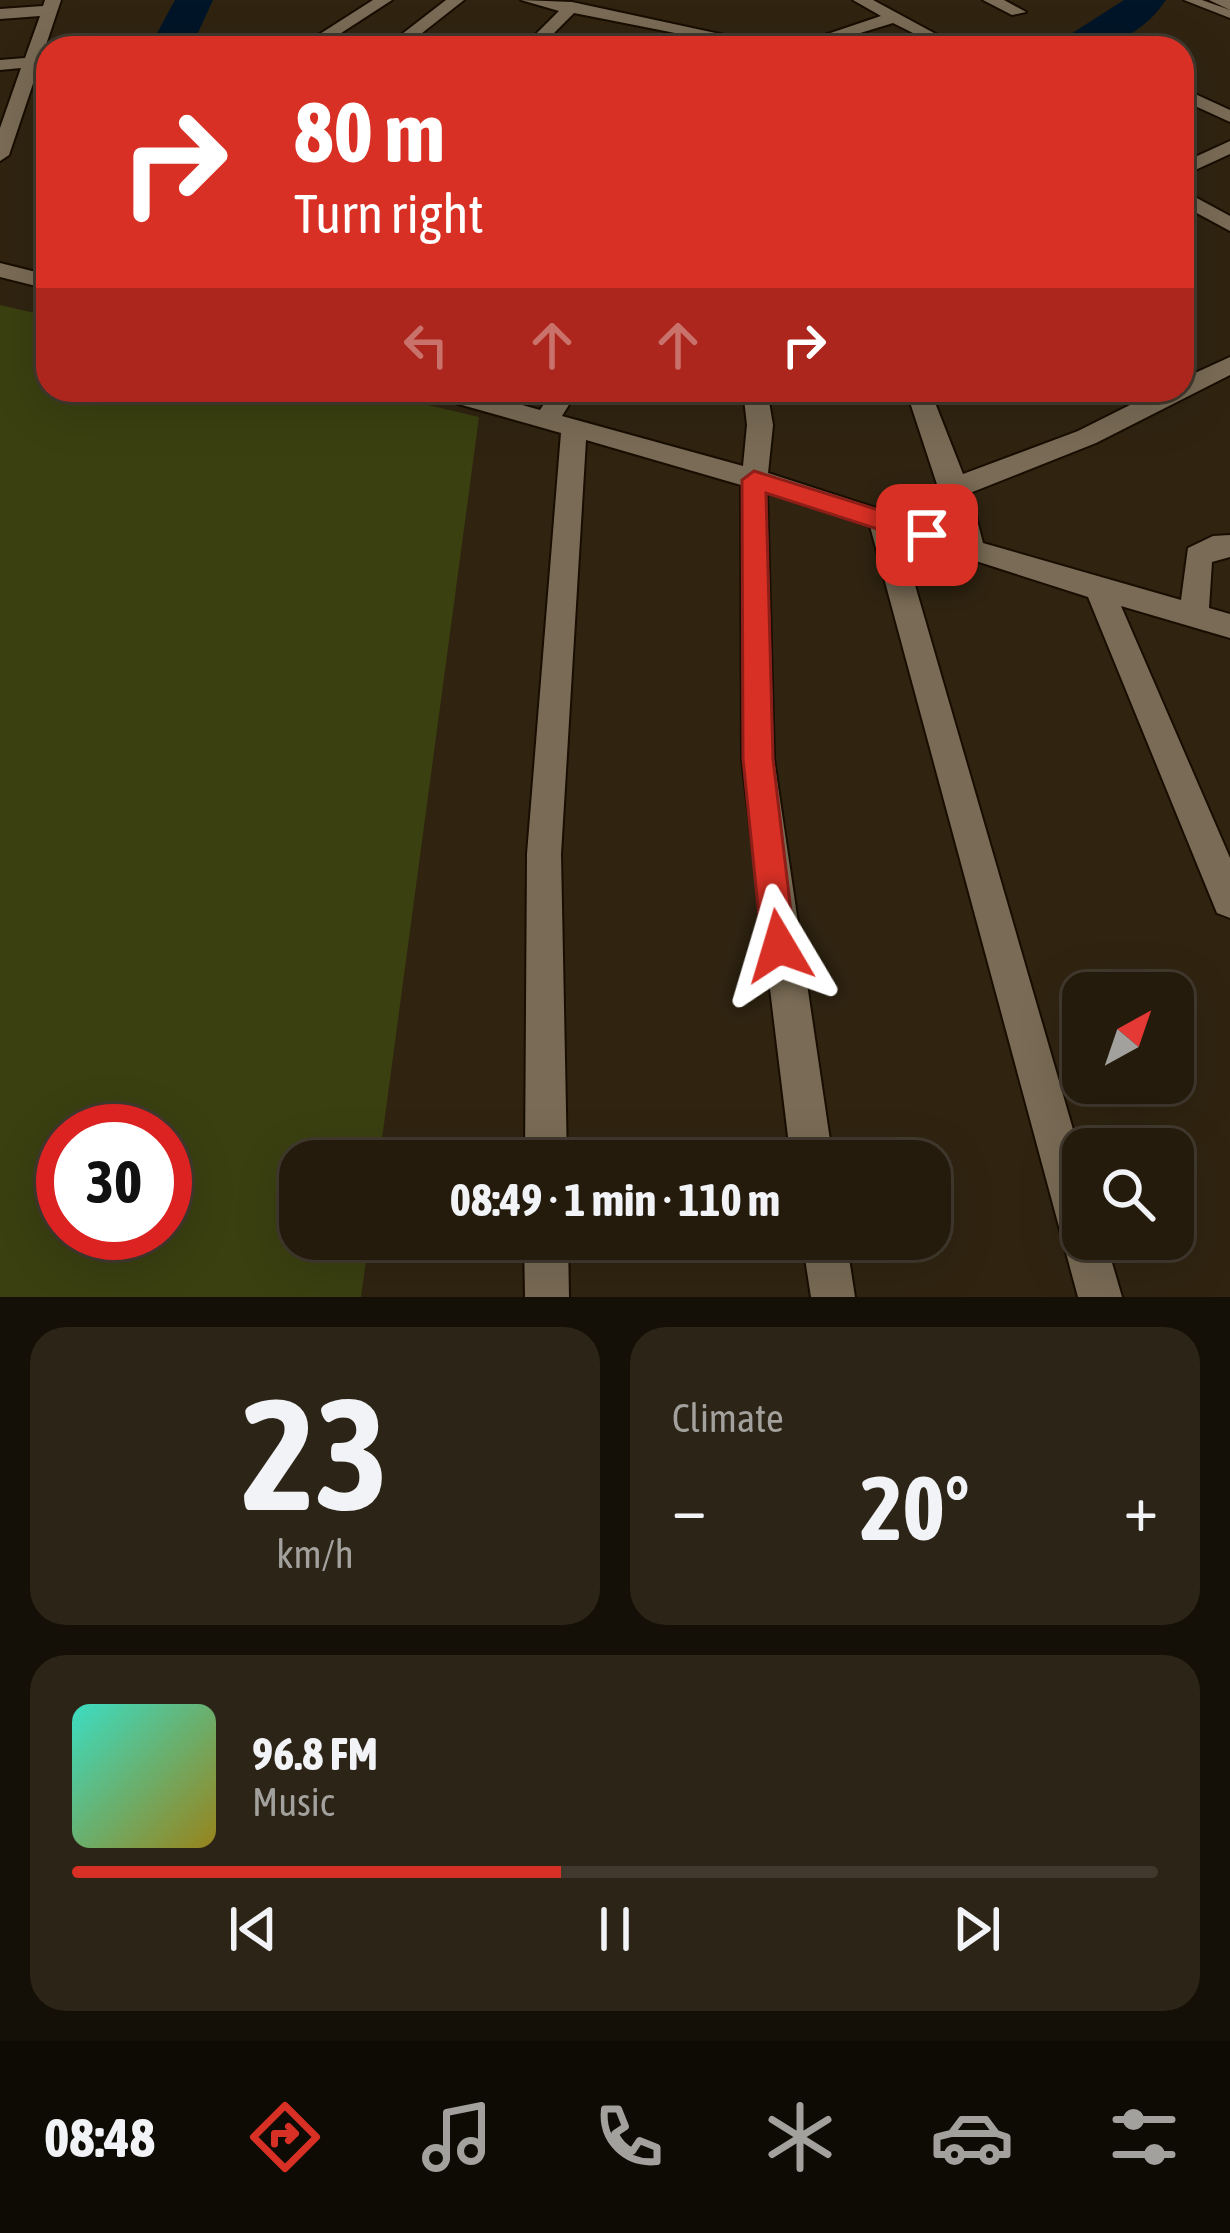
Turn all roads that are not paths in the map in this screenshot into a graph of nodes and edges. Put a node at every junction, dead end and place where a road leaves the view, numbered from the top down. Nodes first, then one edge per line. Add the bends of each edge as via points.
1 (384, 0) edge
2 (456, 0) edge
3 (529, 0) edge
4 (861, 0) edge
5 (991, 0) edge
6 (1190, 0) edge
7 (1211, 3) edge
8 (52, 5) edge
9 (572, 8) junction
10 (1230, 9) edge
11 (1018, 12) dead end
12 (0, 14) edge
13 (895, 17) junction
14 (41, 36) edge
15 (326, 36) edge
16 (408, 36) edge
17 (543, 36) edge
18 (682, 36) edge
19 (833, 36) edge
20 (931, 36) edge
21 (36, 48) edge
22 (31, 62) junction
23 (0, 65) edge
24 (1194, 99) edge
25 (1230, 117) edge
26 (5, 123) edge
27 (1230, 147) edge
28 (0, 155) edge
29 (1194, 164) edge
30 (1194, 203) edge
31 (1230, 224) edge
32 (0, 270) edge
33 (36, 279) edge
34 (1230, 365) edge
35 (1194, 383) edge
36 (480, 402) edge
37 (564, 402) edge
38 (757, 402) edge
39 (923, 402) edge
40 (1157, 402) edge
41 (560, 425) junction
42 (754, 480) junction
43 (955, 488) junction
44 (882, 520) junction
45 (1230, 546) edge
46 (971, 551) junction
47 (1099, 588) junction
48 (1194, 615) junction
49 (1230, 626) edge
50 (1230, 900) edge
51 (546, 1140) edge
52 (809, 1140) edge
53 (1062, 1164) edge
54 (546, 1260) edge
55 (827, 1260) edge
56 (1089, 1260) edge
57 (547, 1297) edge
58 (833, 1297) edge
59 (1100, 1297) edge

1 - 15 street
2 - 16 street
3 - 9 street
4 - 13 street
5 - 11 street
6 - 7 lane
7 - 10 street
8 - 12 street
8 - 14 street
9 - 17 street
9 - 18 street
13 - 19 street
13 - 20 street
21 - 22 street
22 - 23 street
22 - 26 street
24 - 25 street
26 - 28 street
27 - 29 street
30 - 31 street
32 - 33 street
34 - 35 street
36 - 41 street
37 - 41 street
38 - 42 street
39 - 43 street
40 - 43 street
41 - 42 street
41 - 51 street via 544,854
42 - 44 street
42 - 52 street via 758,759
43 - 46 street
44 - 46 street
44 - 53 street
45 - 48 street via 1198,556
46 - 47 street
47 - 48 street
47 - 50 street
48 - 49 street
54 - 57 street
55 - 58 street
56 - 59 street

